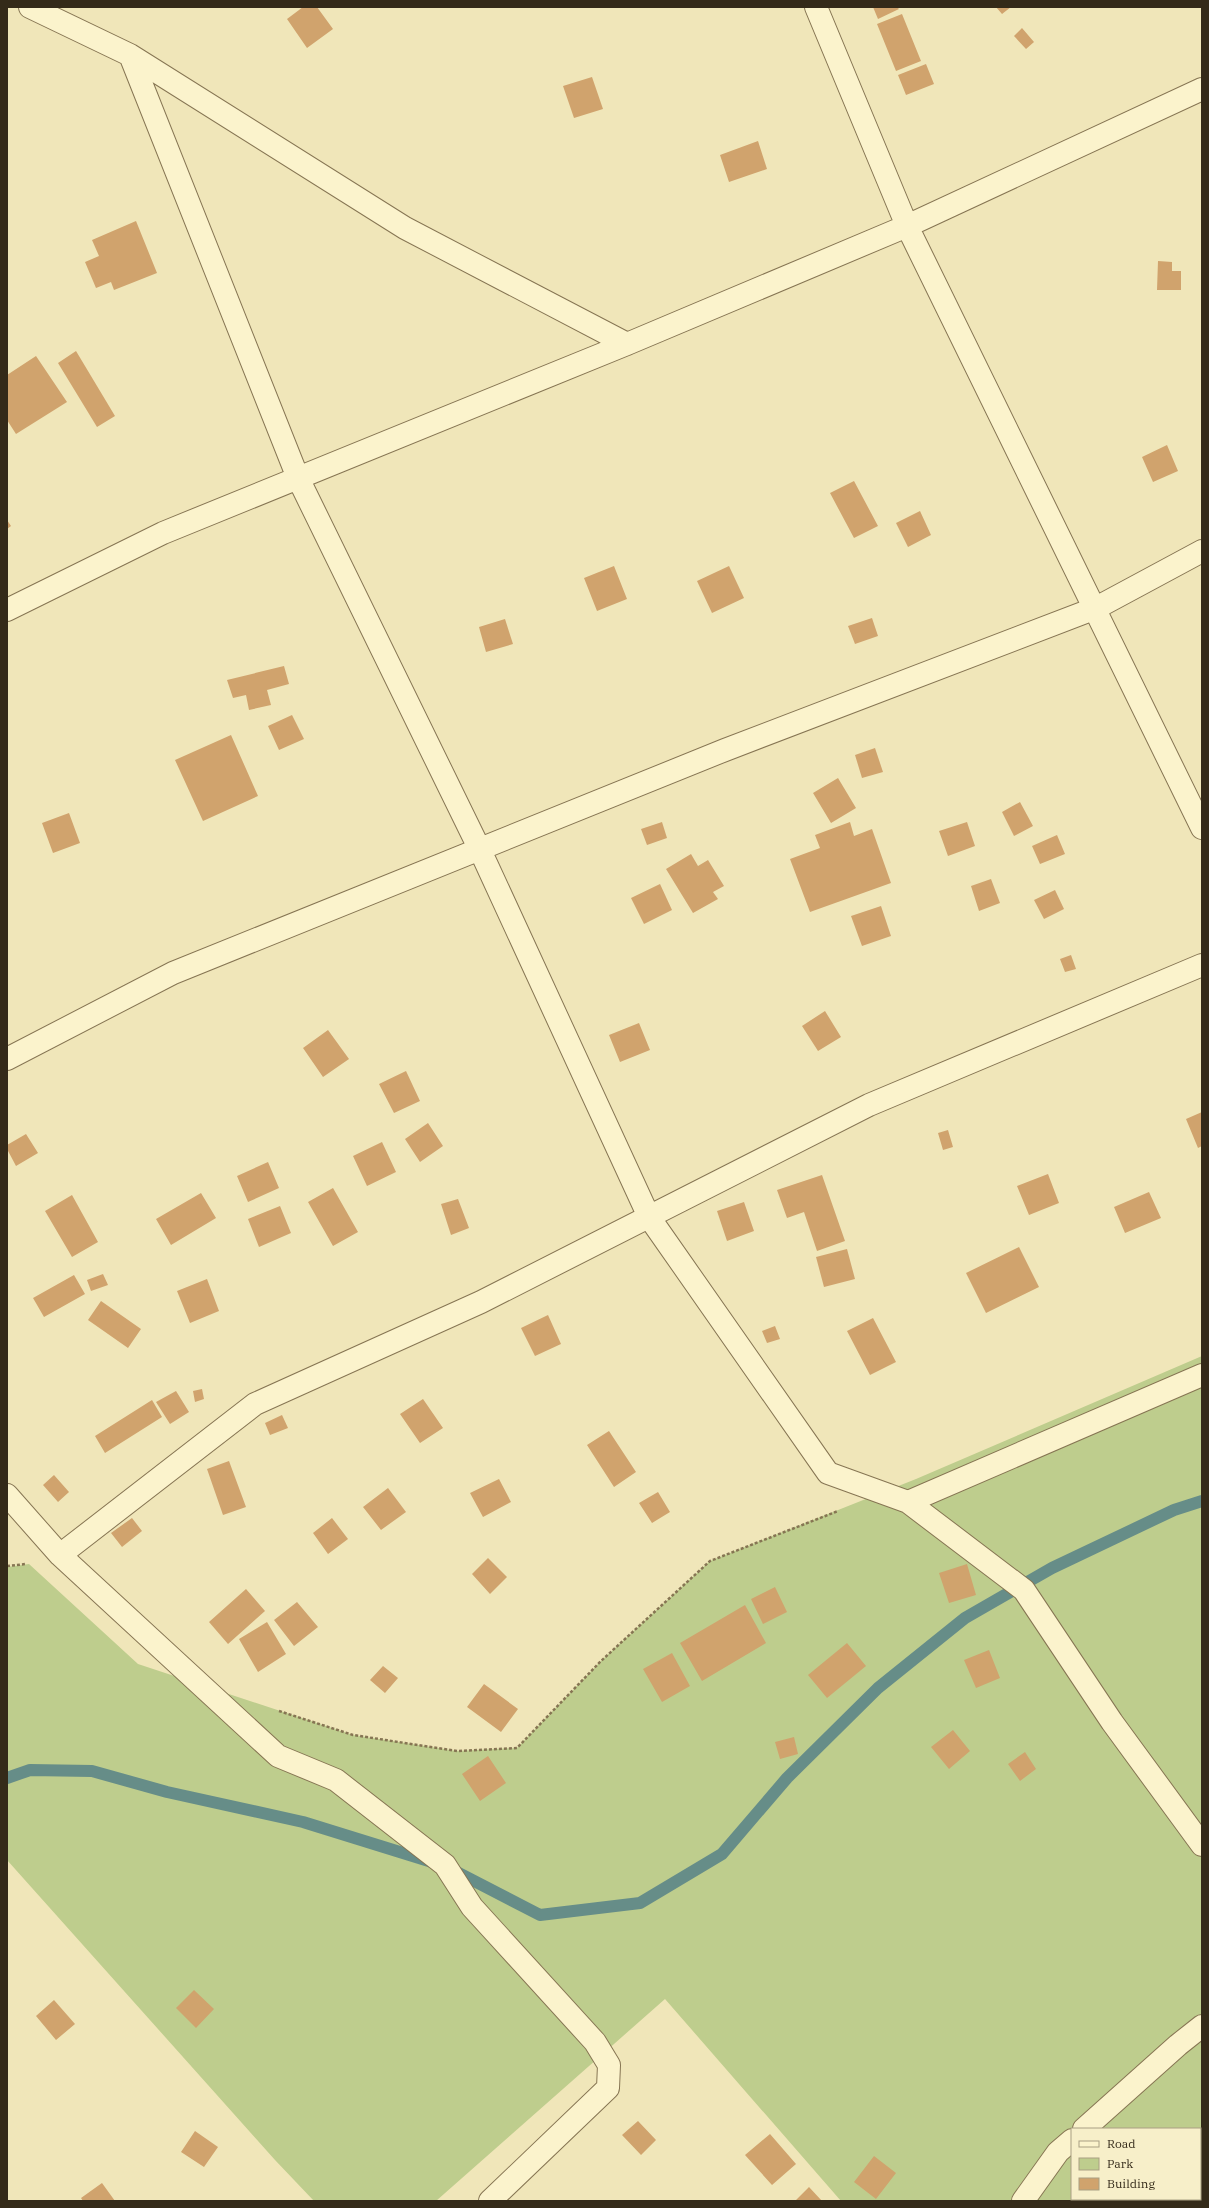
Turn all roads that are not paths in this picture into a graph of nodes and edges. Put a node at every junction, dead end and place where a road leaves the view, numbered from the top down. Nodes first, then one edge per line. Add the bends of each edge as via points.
1 (30, 7) edge
2 (816, 7) edge
3 (130, 54) junction
4 (1202, 89) edge
5 (907, 226) junction
6 (627, 344) junction
7 (298, 478) junction
8 (1202, 551) edge
9 (1096, 608) junction
10 (7, 610) edge
11 (1202, 828) edge
12 (480, 850) junction
13 (1202, 966) edge
14 (7, 1059) edge
15 (649, 1217) junction
16 (1202, 1375) edge
17 (7, 1495) edge
18 (908, 1502) junction
19 (60, 1555) junction
20 (1202, 1845) edge
21 (1202, 2026) edge
22 (1085, 2128) edge
23 (1071, 2141) edge
24 (490, 2201) edge
25 (1023, 2201) edge

1 - 3 street
2 - 5 street
3 - 6 street via 405,228
3 - 7 street
4 - 5 street
5 - 6 street
5 - 9 street
6 - 7 street
7 - 10 street via 163,533
7 - 12 street
8 - 9 street
9 - 11 street
9 - 12 street via 732,748
12 - 14 street via 173,973
12 - 15 street
13 - 15 street via 869,1105
15 - 18 street via 828,1473
15 - 19 street via 481,1302 255,1404
16 - 18 street
17 - 19 street
18 - 20 street via 1024,1590 1112,1722
19 - 24 street via 278,1756 336,1780 445,1866 472,1907 595,2042 609,2065 608,2088
21 - 22 street
23 - 25 street via 1058,2152

